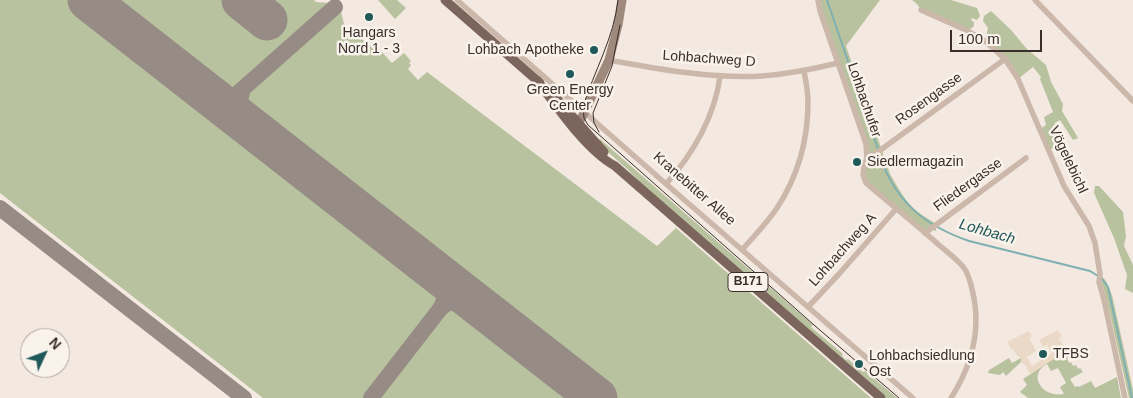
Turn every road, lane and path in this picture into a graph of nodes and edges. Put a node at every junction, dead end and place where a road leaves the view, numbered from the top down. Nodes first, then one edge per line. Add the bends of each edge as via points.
1 (445, 0) edge
2 (458, 0) edge
3 (622, 0) edge
4 (818, 0) edge
5 (1034, 0) edge
6 (921, 10) dead end
7 (1004, 59) junction
8 (609, 60) junction
9 (838, 63) junction
10 (804, 71) junction
11 (720, 76) junction
12 (1133, 101) edge
13 (585, 112) junction
14 (577, 126) junction
15 (867, 158) junction
16 (1026, 158) dead end
17 (666, 184) junction
18 (896, 209) junction
19 (928, 231) junction
20 (742, 250) junction
21 (808, 307) junction
22 (881, 398) edge
23 (913, 398) edge
24 (951, 398) edge
25 (1125, 398) edge

1 - 14 main road, B171 via 537,80
2 - 13 street, Kranebitter Allee
3 - 8 street
4 - 9 street, Lohbachufer
5 - 12 street
6 - 7 street, Vögelebichl via 985,41
7 - 15 street, Rosengasse
7 - 25 street, Vögelebichl via 1018,78 1064,186 1089,226 1100,274 1098,282
8 - 11 street, Lohbachweg D
8 - 13 street
9 - 10 street, Lohbachweg D
9 - 15 street, Lohbachufer via 866,144
10 - 11 street, Lohbachweg D via 763,76
10 - 20 street via 808,101 802,155 777,208
11 - 17 street via 714,102 700,136
13 - 14 street
13 - 17 street, Kranebitter Allee
14 - 22 main road, B171 via 596,152
15 - 18 street, Lohbachufer via 863,175 866,183
16 - 19 street, Fliedergasse
17 - 20 street, Kranebitter Allee
18 - 19 street, Lohbachufer
18 - 21 street, Lohbachweg A
19 - 24 street, Lohbachufer via 964,269 976,303 975,339 966,371
20 - 21 street, Kranebitter Allee
21 - 23 street, Kranebitter Allee

